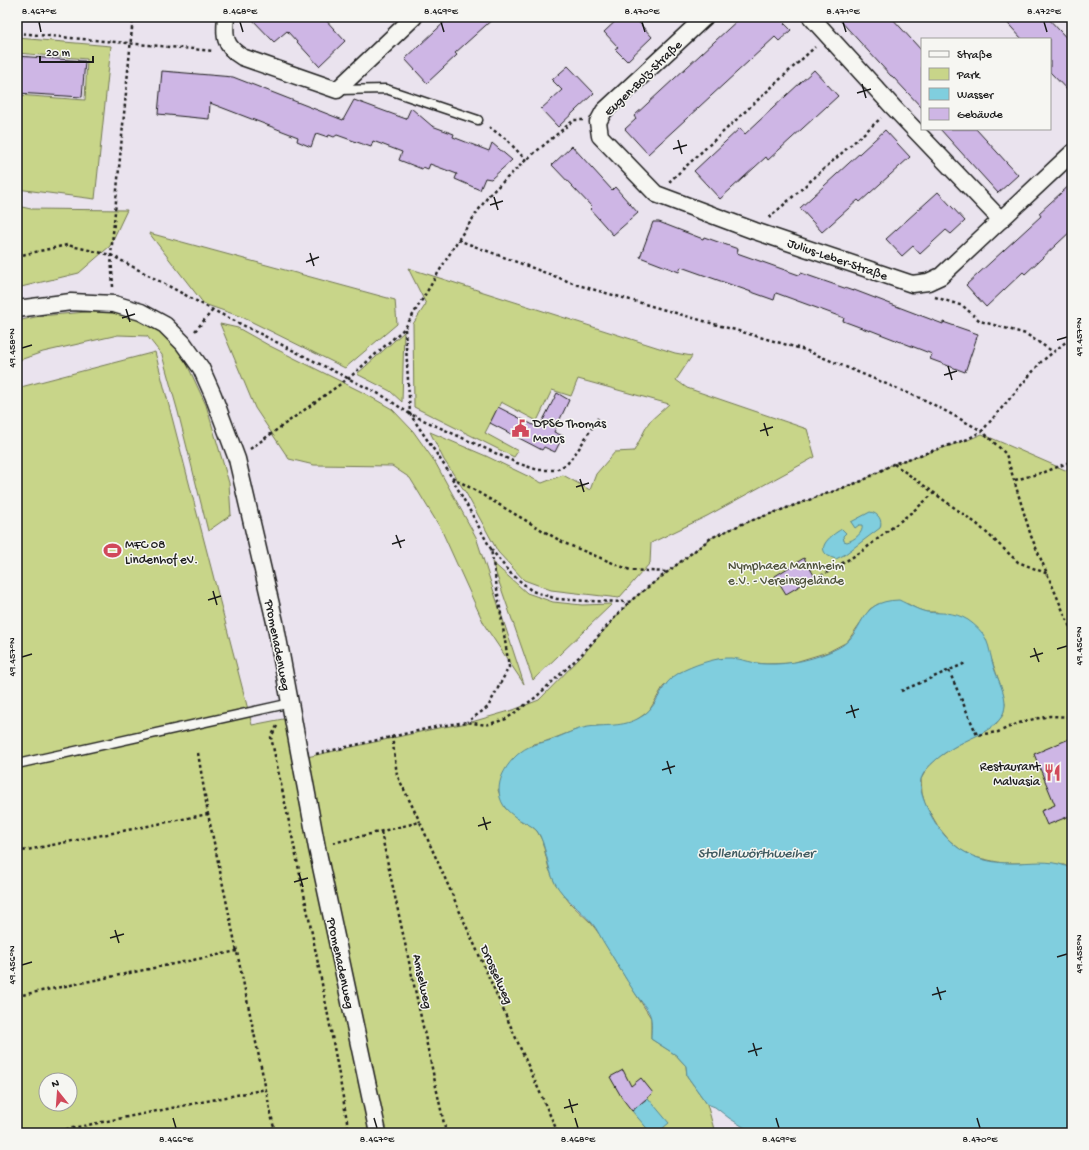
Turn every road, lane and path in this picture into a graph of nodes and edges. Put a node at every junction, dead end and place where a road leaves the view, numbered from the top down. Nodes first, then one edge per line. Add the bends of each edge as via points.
1 (133, 17) edge
2 (226, 17) edge
3 (414, 17) edge
4 (705, 17) edge
5 (811, 17) edge
6 (17, 33) edge
7 (828, 35) junction
8 (130, 43) junction
9 (235, 53) junction
10 (337, 90) junction
11 (893, 107) junction
12 (478, 120) joint
13 (598, 122) junction
14 (1072, 154) edge
15 (526, 160) junction
16 (656, 194) junction
17 (1001, 220) junction
18 (755, 231) junction
19 (458, 240) junction
20 (111, 255) junction
21 (17, 256) edge
22 (928, 282) junction
23 (114, 304) junction
24 (17, 309) edge
25 (213, 310) junction
26 (405, 328) junction
27 (1072, 337) edge
28 (183, 343) junction
29 (1052, 351) junction
30 (349, 378) junction
31 (410, 414) junction
32 (598, 418) dead end
33 (982, 431) junction
34 (237, 459) junction
35 (1072, 461) edge
36 (893, 464) junction
37 (451, 476) junction
38 (1015, 480) junction
39 (934, 492) junction
40 (491, 549) junction
41 (668, 572) junction
42 (1048, 574) junction
43 (821, 576) dead end
44 (629, 602) junction
45 (1072, 632) edge
46 (966, 664) dead end
47 (949, 671) junction
48 (901, 691) dead end
49 (290, 703) junction
50 (1072, 717) edge
51 (467, 722) junction
52 (392, 736) junction
53 (198, 753) dead end
54 (300, 757) junction
55 (17, 764) edge
56 (208, 814) junction
57 (420, 822) junction
58 (381, 832) junction
59 (317, 848) junction
60 (17, 852) edge
61 (237, 951) junction
62 (17, 996) edge
63 (266, 1089) junction
64 (48, 1133) edge
65 (275, 1133) edge
66 (350, 1133) edge
67 (378, 1133) edge
68 (446, 1133) edge
69 (558, 1133) edge

1 - 8 path
2 - 9 street via 225,32 228,44
3 - 10 street
4 - 13 street, Eugen-Bolz-Straße via 604,111
5 - 7 street
6 - 8 path
7 - 11 street
7 - 16 path
8 - 9 path
8 - 20 path
9 - 10 street
10 - 12 lane via 386,89
11 - 17 street
11 - 18 path
12 - 15 path via 506,139
13 - 15 path via 574,120
13 - 16 street, Julius-Leber-Straße via 600,136
14 - 17 street, Julius-Leber-Straße
15 - 19 path via 489,195
16 - 18 street, Julius-Leber-Straße
17 - 22 street, Julius-Leber-Straße via 941,276
18 - 22 street, Julius-Leber-Straße via 912,284
19 - 26 path
19 - 33 path via 578,285 806,350 927,401
20 - 21 path via 67,245
20 - 23 path
20 - 25 path
22 - 29 path via 934,297 963,306 980,321 1026,334
23 - 24 street, Promenadenweg via 71,302
23 - 28 street, Promenadenweg via 141,312 165,325
25 - 28 path
25 - 30 path
26 - 30 path
26 - 31 path
27 - 29 path
28 - 34 street, Promenadenweg via 201,368
29 - 33 path
30 - 31 path
30 - 34 path
31 - 32 path via 517,464 538,470 556,470 567,464
31 - 37 path
33 - 36 path via 968,439
33 - 38 path via 1006,454
34 - 49 street, Promenadenweg via 275,622
35 - 38 path
36 - 39 path
36 - 41 path via 862,480 711,538
37 - 40 path
37 - 41 path via 564,543 630,570
38 - 42 path via 1031,536
39 - 42 path via 977,524 1018,562
39 - 43 path via 862,552
40 - 44 path via 509,572 532,591 557,598
40 - 51 path via 508,667 488,707
41 - 44 path
42 - 45 path
44 - 51 path via 580,656 506,719 486,725
46 - 47 path
47 - 48 path
47 - 50 path via 977,735 998,732 1034,719 1050,716
49 - 54 street, Promenadenweg
49 - 55 lane
49 - 66 path via 271,737
51 - 52 path
52 - 54 path
52 - 57 path, Drosselweg via 397,775
53 - 56 path
54 - 59 street, Promenadenweg
56 - 60 path
56 - 61 path
57 - 58 path
57 - 69 path, Drosselweg
58 - 59 path
58 - 68 path, Amselweg
59 - 67 street, Promenadenweg
61 - 62 path
61 - 63 path
63 - 64 path
63 - 65 path

